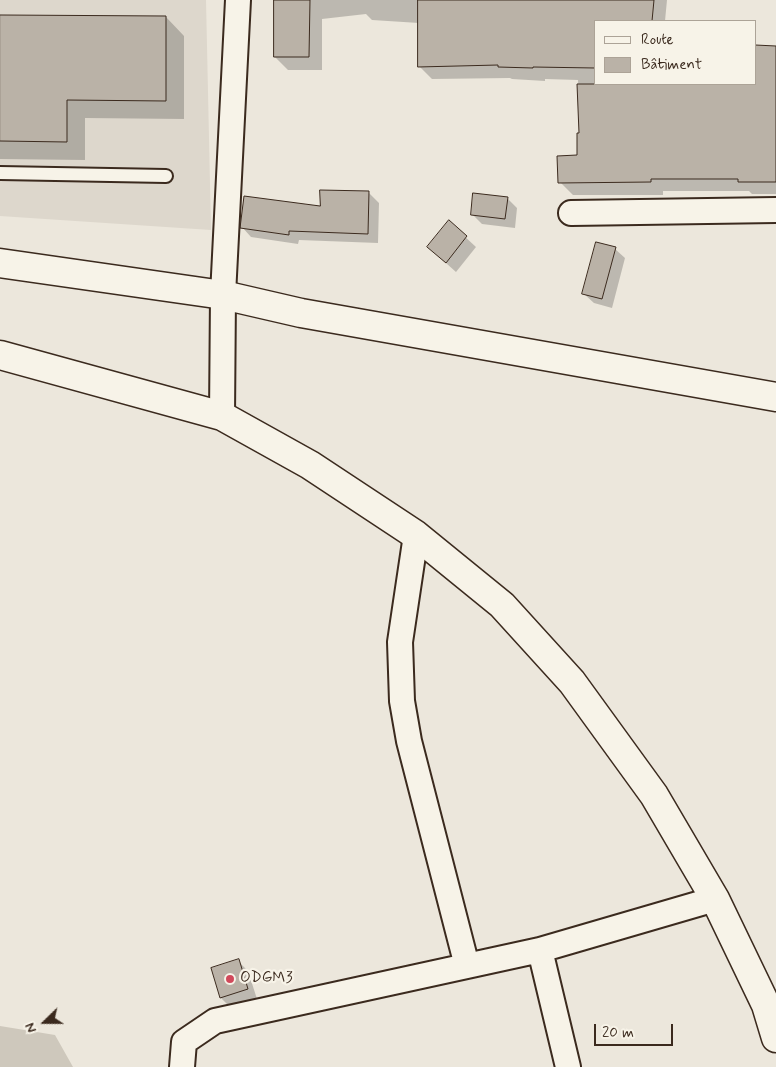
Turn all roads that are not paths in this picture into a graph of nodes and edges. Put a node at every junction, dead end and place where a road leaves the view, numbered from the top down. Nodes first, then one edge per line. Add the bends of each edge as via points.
1 (238, 0) edge
2 (0, 173) edge
3 (166, 176) dead end
4 (776, 210) edge
5 (571, 213) dead end
6 (0, 263) edge
7 (223, 295) junction
8 (0, 356) edge
9 (776, 396) edge
10 (222, 416) junction
11 (416, 535) junction
12 (715, 900) junction
13 (540, 950) junction
14 (468, 966) junction
15 (776, 1038) edge
16 (182, 1067) edge
17 (568, 1067) edge

1 - 7 street
2 - 3 lane
4 - 5 street
6 - 7 street
7 - 9 street via 301,313
7 - 10 street
8 - 10 street
10 - 11 street via 310,465
11 - 12 street via 502,605 572,682 654,795
11 - 14 street via 400,642 402,701 409,741
12 - 13 street
12 - 15 street via 766,1005
13 - 14 street
13 - 17 street
14 - 16 street via 215,1021 184,1042

